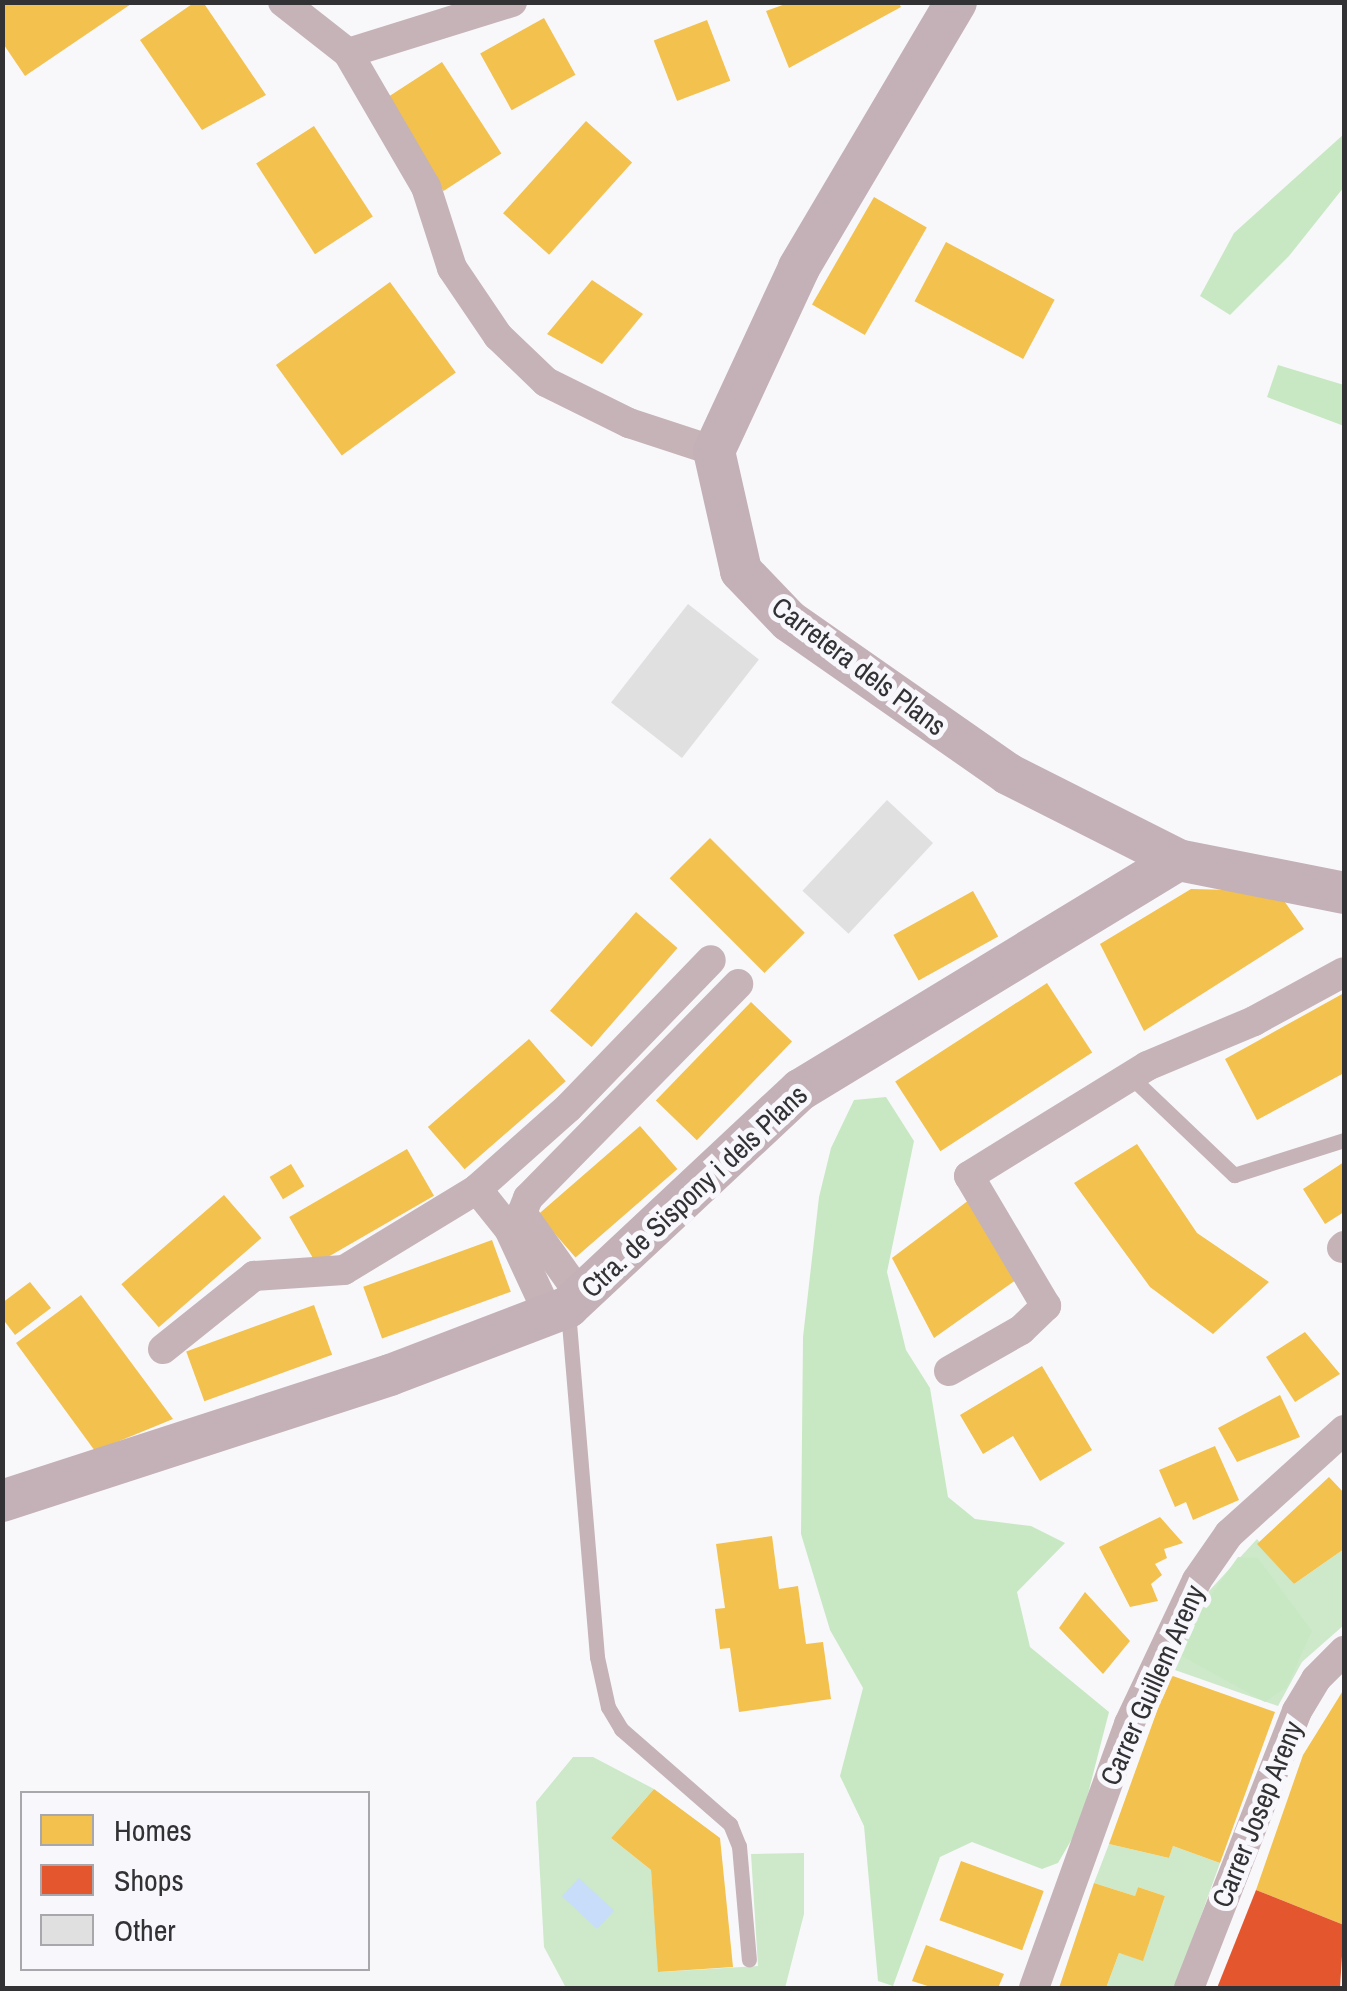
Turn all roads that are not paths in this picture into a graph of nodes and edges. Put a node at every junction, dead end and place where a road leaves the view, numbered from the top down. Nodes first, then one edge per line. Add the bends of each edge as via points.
1 (283, 2) edge
2 (512, 2) edge
3 (956, 2) edge
4 (348, 54) junction
5 (714, 451) junction
6 (1178, 860) junction
7 (1344, 893) edge
8 (711, 960) dead end
9 (1344, 972) edge
10 (738, 984) dead end
11 (1130, 1076) junction
12 (1344, 1140) edge
13 (477, 1189) junction
14 (566, 1306) junction
15 (163, 1349) dead end
16 (949, 1371) dead end
17 (1344, 1430) edge
18 (2, 1501) edge
19 (1344, 1651) edge
20 (749, 1960) dead end
21 (1034, 1988) edge
22 (1189, 1988) edge

1 - 4 street
2 - 4 street
3 - 5 main road via 799,268
4 - 5 street via 426,187 452,268 498,336 546,382 628,423
5 - 6 main road, Carretera dels Plans via 741,571 789,621 1008,774
6 - 7 main road, Carretera dels Plans
6 - 14 main road, Ctra. de Sispony i dels Plans via 800,1090
8 - 13 street via 570,1107
9 - 11 street via 1254,1022
10 - 14 street via 528,1198 522,1214
11 - 12 lane via 1234,1175
11 - 16 street via 969,1176 1046,1306 1022,1330
13 - 14 street
13 - 15 street via 344,1270 254,1276
14 - 18 main road, Ctra. de Sispony i dels Plans via 390,1375
14 - 20 lane via 597,1657 608,1706 621,1729 730,1824 739,1846
17 - 21 street, Carrer Guillem Areny via 1230,1534 1197,1580 1128,1724
19 - 22 street, Carrer Josep Areny via 1297,1711

